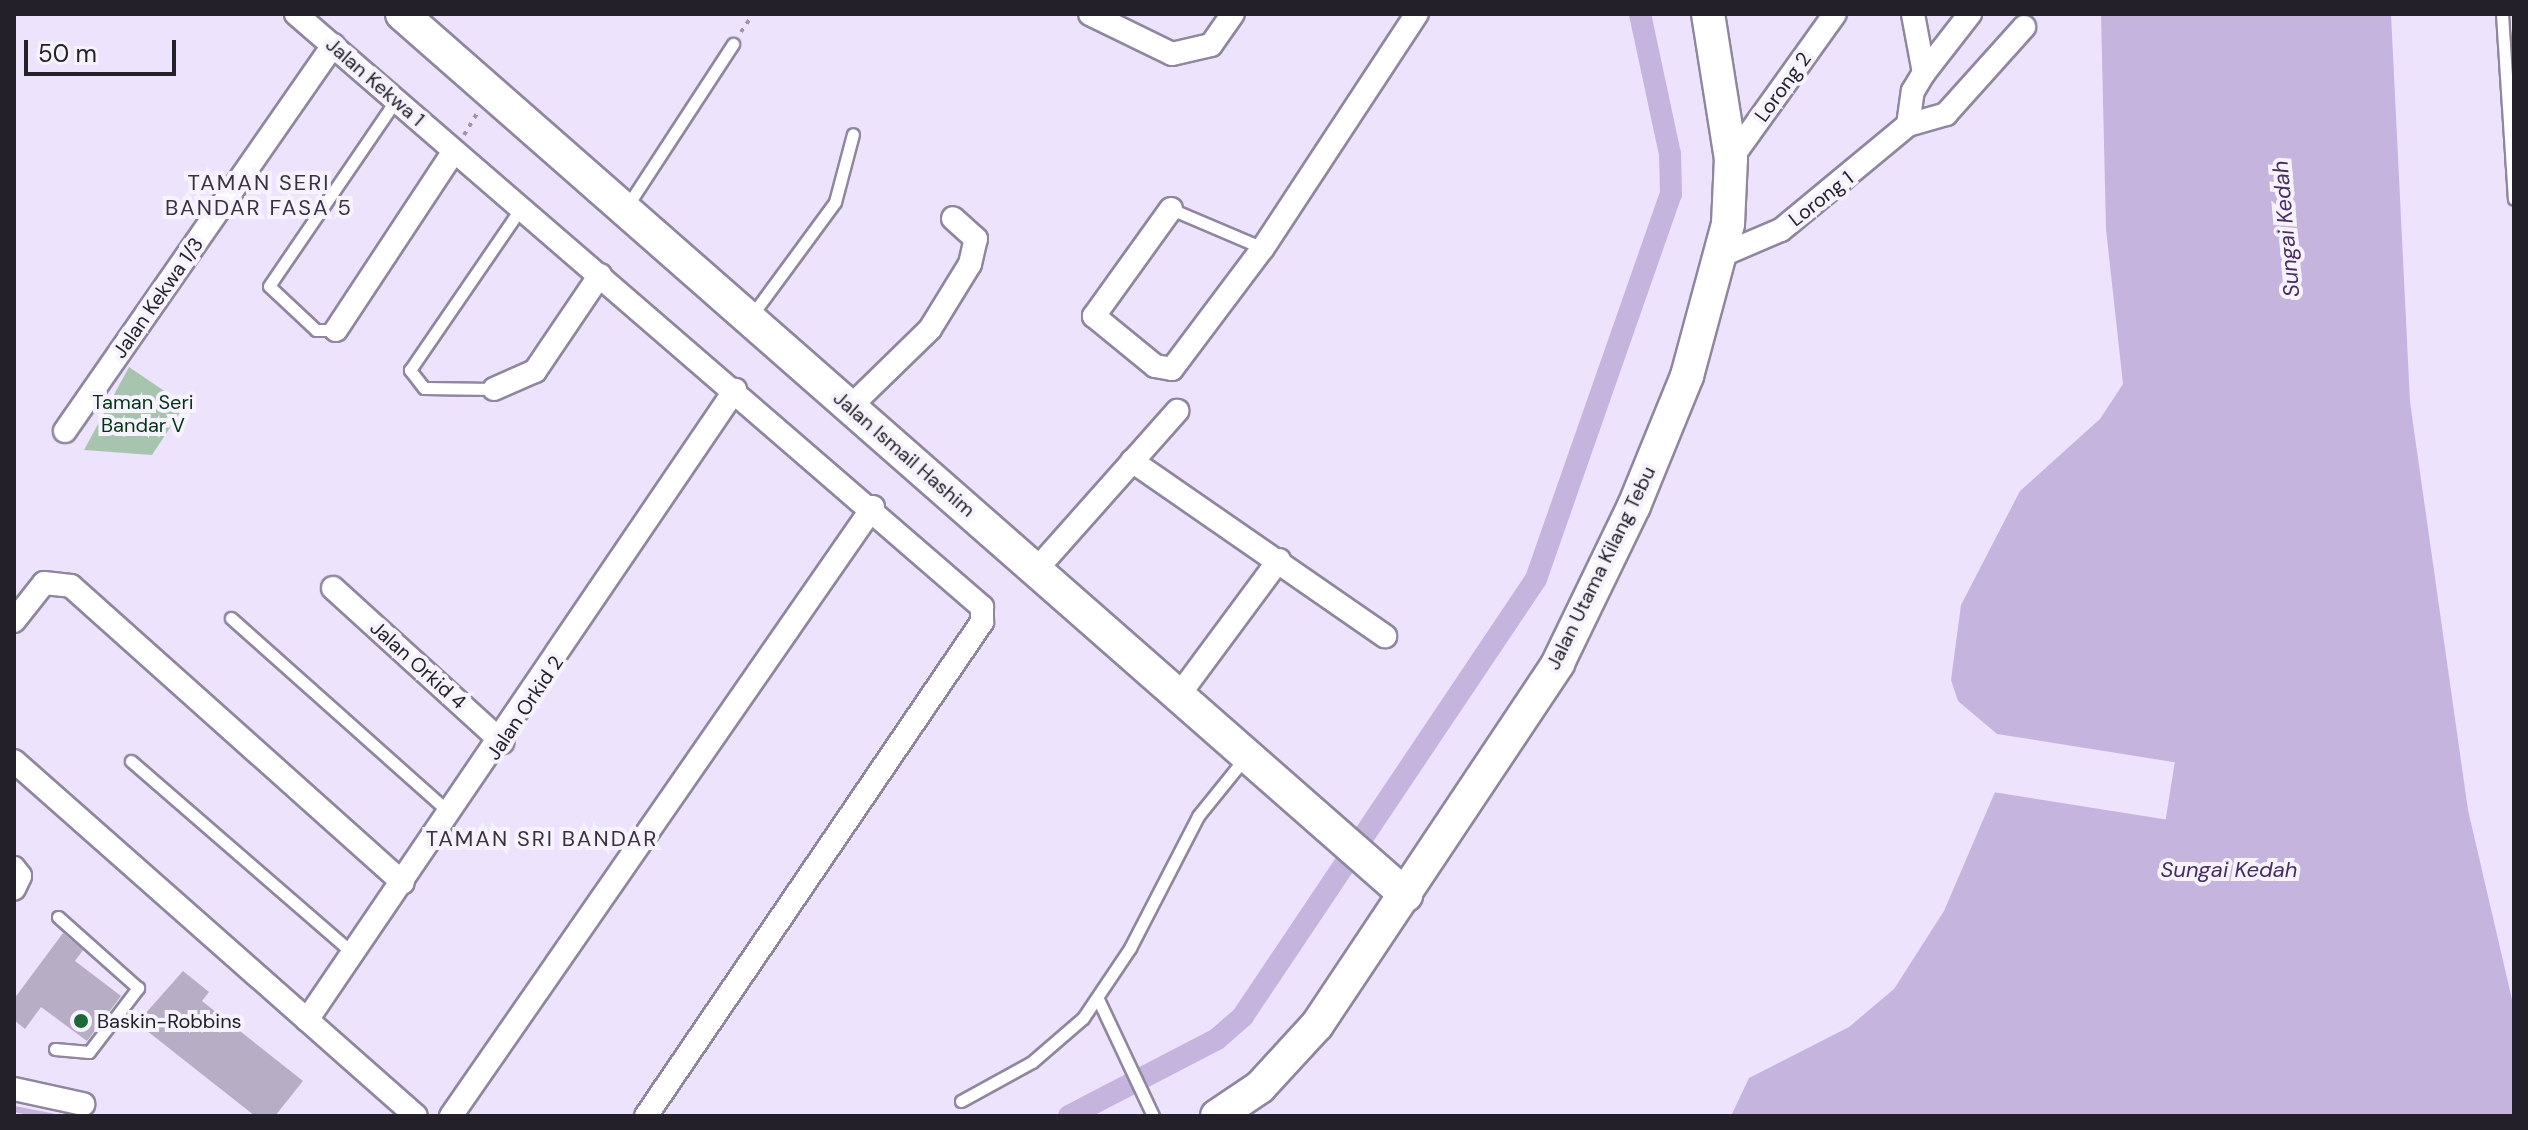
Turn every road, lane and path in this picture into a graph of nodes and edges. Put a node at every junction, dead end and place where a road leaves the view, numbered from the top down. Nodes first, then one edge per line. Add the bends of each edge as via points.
1 (296, 14) edge
2 (402, 14) edge
3 (753, 14) edge
4 (1233, 14) edge
5 (1417, 14) edge
6 (1708, 14) edge
7 (1835, 14) edge
8 (1913, 14) edge
9 (1970, 14) edge
10 (2502, 14) edge
11 (1105, 17) edge
12 (2024, 27) dead end
13 (733, 44) joint
14 (333, 45) junction
15 (1924, 73) junction
16 (2511, 83) edge
17 (491, 92) junction
18 (396, 100) junction
19 (1908, 125) junction
20 (853, 134) dead end
21 (454, 151) junction
22 (1731, 159) junction
23 (2514, 199) edge
24 (521, 208) junction
25 (1171, 209) joint
26 (625, 210) junction
27 (953, 218) dead end
28 (1263, 248) junction
29 (1722, 255) junction
30 (600, 275) junction
31 (749, 318) junction
32 (336, 330) joint
33 (494, 389) joint
34 (735, 390) junction
35 (850, 407) junction
36 (1177, 411) dead end
37 (65, 431) dead end
38 (1132, 461) junction
39 (873, 507) junction
40 (1279, 560) junction
41 (1036, 570) junction
42 (333, 588) dead end
43 (231, 618) dead end
44 (14, 621) edge
45 (1385, 636) dead end
46 (1179, 695) junction
47 (502, 742) junction
48 (1247, 755) junction
49 (14, 761) edge
50 (131, 761) dead end
51 (452, 814) junction
52 (403, 883) junction
53 (1406, 895) junction
54 (58, 917) dead end
55 (354, 953) junction
56 (1098, 999) junction
57 (307, 1020) junction
58 (55, 1049) dead end
59 (14, 1089) edge
60 (961, 1101) dead end
61 (83, 1104) dead end
62 (39, 1105) edge
63 (416, 1116) edge
64 (451, 1116) edge
65 (646, 1116) edge
66 (1153, 1116) edge
67 (1217, 1116) edge

1 - 14 street, Jalan Kekwa 1
2 - 17 street, Jalan Ismail Hashim
3 - 13 path
4 - 11 street via 1211,45 1172,54
5 - 28 street
6 - 22 street, Jalan Utama Kilang Tebu
7 - 22 street, Lorong 2
8 - 15 street
9 - 15 street
10 - 16 lane
12 - 19 street, Lorong 1 via 1946,114
13 - 26 lane
14 - 18 street, Jalan Kekwa 1
14 - 37 street, Jalan Kekwa 1/3
15 - 19 street via 1913,91
16 - 23 lane
17 - 21 path
17 - 26 street, Jalan Ismail Hashim
18 - 21 street, Jalan Kekwa 1
18 - 32 lane via 269,286 316,330
19 - 29 street, Lorong 1 via 1781,230
20 - 31 lane via 835,202
21 - 24 street, Jalan Kekwa 1
21 - 32 street
22 - 29 street, Jalan Utama Kilang Tebu
24 - 30 street, Jalan Kekwa 1
24 - 33 lane via 410,370 424,388
25 - 28 lane
25 - 28 street via 1094,316 1155,366 1172,369 1185,359
26 - 31 street, Jalan Ismail Hashim
27 - 35 street via 976,239 970,264 930,329
29 - 53 street, Jalan Utama Kilang Tebu via 1687,376 1583,615
30 - 33 street via 535,371
30 - 34 street, Jalan Kekwa 1
31 - 35 street, Jalan Ismail Hashim
34 - 39 street, Jalan Kekwa 1
34 - 47 street, Jalan Orkid 2
35 - 41 street, Jalan Ismail Hashim
36 - 38 street
38 - 40 street
38 - 41 street
39 - 64 street
39 - 65 street, Jalan Kekwa 1 via 976,594 982,622
40 - 45 street
40 - 46 street
41 - 46 street, Jalan Ismail Hashim
42 - 47 street, Jalan Orkid 4
43 - 51 lane
44 - 52 street via 44,583 71,586
46 - 48 street, Jalan Ismail Hashim
47 - 51 street, Jalan Orkid 2
48 - 53 street, Jalan Ismail Hashim
48 - 56 lane via 1198,816
49 - 57 street
50 - 55 lane
51 - 52 street, Jalan Orkid 2
52 - 55 street, Jalan Orkid 2
53 - 67 street, Jalan Utama Kilang Tebu via 1291,1058
54 - 58 lane via 138,988 89,1052
55 - 57 street, Jalan Orkid 2
56 - 60 lane via 1032,1062
56 - 66 lane via 1129,1055
57 - 63 street
59 - 62 street
61 - 62 street

